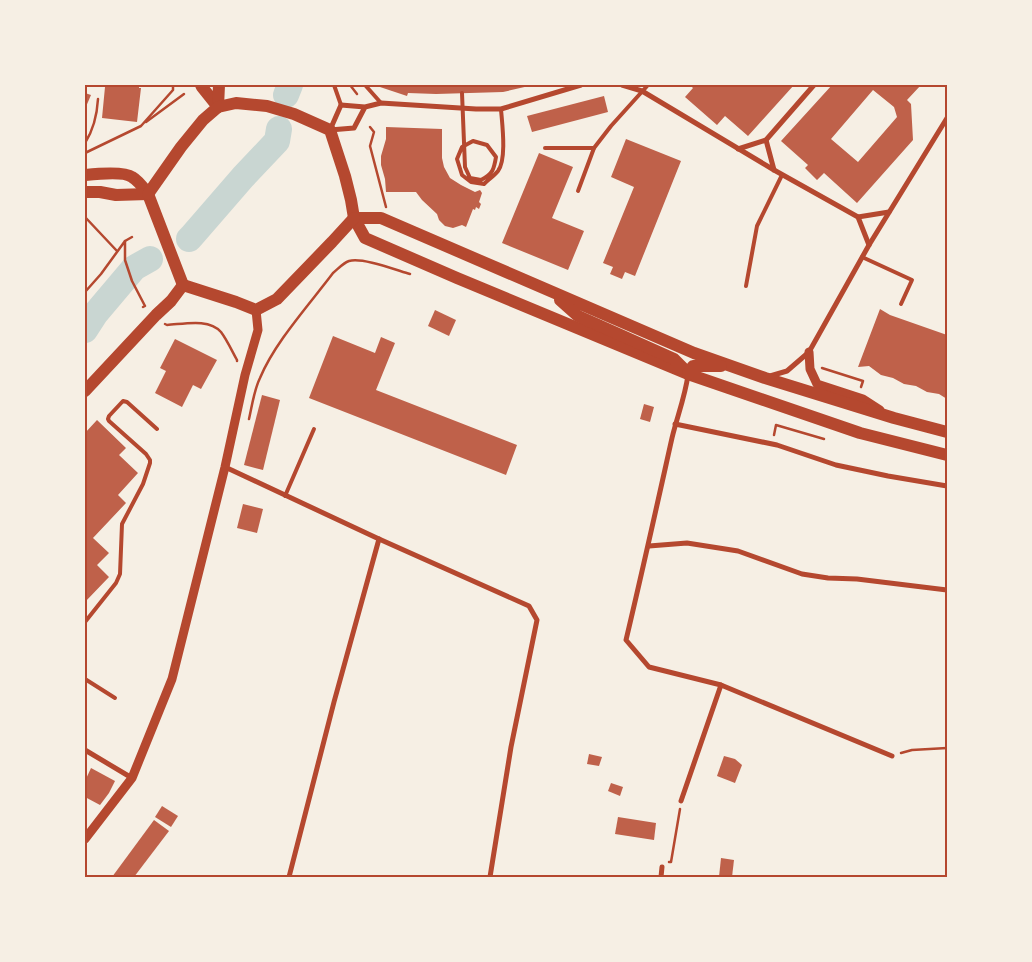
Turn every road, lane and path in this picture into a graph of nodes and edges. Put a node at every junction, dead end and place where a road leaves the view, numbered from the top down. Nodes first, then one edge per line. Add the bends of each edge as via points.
1 (173, 85) edge
2 (201, 85) edge
3 (219, 85) edge
4 (334, 85) edge
5 (350, 85) edge
6 (365, 85) edge
7 (580, 85) edge
8 (622, 85) edge
9 (648, 85) edge
10 (814, 85) edge
11 (642, 91) junction
12 (462, 93) dead end
13 (184, 94) dead end
14 (357, 94) dead end
15 (98, 99) dead end
16 (381, 103) junction
17 (341, 105) junction
18 (218, 107) junction
19 (365, 107) junction
20 (501, 109) junction
21 (947, 118) edge
22 (141, 126) junction
23 (370, 127) dead end
24 (330, 130) junction
25 (766, 140) junction
26 (85, 143) edge
27 (545, 148) dead end
28 (594, 148) junction
29 (738, 148) junction
30 (85, 153) edge
31 (774, 170) junction
32 (782, 175) junction
33 (85, 176) edge
34 (578, 191) dead end
35 (85, 192) edge
36 (148, 194) junction
37 (392, 212) dead end
38 (889, 212) junction
39 (85, 217) edge
40 (858, 217) junction
41 (354, 218) junction
42 (132, 237) dead end
43 (124, 241) junction
44 (869, 245) junction
45 (117, 251) junction
46 (862, 257) junction
47 (390, 268) dead end
48 (183, 285) junction
49 (746, 286) dead end
50 (548, 291) junction
51 (85, 292) edge
52 (901, 304) dead end
53 (256, 310) junction
54 (138, 313) dead end
55 (163, 321) dead end
56 (809, 352) junction
57 (236, 366) dead end
58 (732, 366) junction
59 (822, 368) dead end
60 (688, 374) junction
61 (764, 378) junction
62 (861, 387) dead end
63 (85, 391) edge
64 (894, 418) junction
65 (248, 424) dead end
66 (675, 424) junction
67 (157, 429) dead end
68 (314, 429) dead end
69 (947, 432) edge
70 (824, 439) dead end
71 (771, 444) junction
72 (947, 455) edge
73 (225, 467) junction
74 (947, 486) edge
75 (285, 496) junction
76 (379, 539) junction
77 (649, 546) junction
78 (947, 590) edge
79 (85, 622) edge
80 (85, 679) edge
81 (721, 685) junction
82 (115, 698) dead end
83 (947, 748) edge
84 (85, 750) edge
85 (892, 756) joint
86 (132, 778) junction
87 (681, 801) joint
88 (85, 839) edge
89 (662, 867) joint
90 (289, 877) edge
91 (490, 877) edge
92 (661, 877) edge

1 - 22 path via 173,90
2 - 18 main road
3 - 18 main road
4 - 17 lane
5 - 14 path
6 - 16 lane
7 - 20 street
8 - 11 street
9 - 11 lane
10 - 25 street
11 - 28 lane
11 - 29 street
12 - 20 lane via 464,139 464,148 464,158 470,178 481,180 490,175 496,157 487,145 474,140 468,144 462,147 457,160 462,175 471,182 484,184 500,169 503,151
13 - 22 path
15 - 26 path via 97,117
16 - 19 street
16 - 20 street
17 - 19 street
17 - 24 street
18 - 24 main road via 236,103 267,106
18 - 36 main road via 181,147
19 - 24 street via 354,128
21 - 38 street
22 - 30 path
23 - 37 path via 374,132 370,146 386,206
24 - 41 main road
25 - 29 street
25 - 31 street
27 - 28 lane
28 - 34 lane
29 - 31 street
31 - 32 street
32 - 40 street
32 - 49 lane via 756,226
33 - 36 main road via 98,173 130,175
35 - 36 main road
36 - 48 main road
38 - 40 street
38 - 44 street
39 - 45 path
40 - 44 street
41 - 50 main road via 381,218
41 - 53 main road via 277,299
41 - 60 main road via 365,238
42 - 43 path
43 - 45 path
43 - 54 path via 125,260 144,306
44 - 46 street
45 - 51 path
46 - 52 lane via 912,280
46 - 56 street
47 - 65 path via 360,260 349,261 333,273 267,363 258,380
48 - 53 main road
48 - 63 main road
50 - 58 main road via 686,350
50 - 60 main road via 578,316 674,359
53 - 73 street via 258,330
55 - 57 path via 168,326 200,323 214,327 228,343 237,360
56 - 61 street via 787,371
56 - 64 street via 810,369 817,384 863,399
58 - 60 main road via 693,366
58 - 61 main road
59 - 62 path via 863,381
60 - 66 street
60 - 72 main road via 860,433
61 - 64 main road
64 - 69 main road
66 - 71 street
66 - 77 street
67 - 79 lane via 123,401 109,416 109,421 146,454 150,464 122,524 120,574
68 - 75 lane
70 - 71 path via 776,425
71 - 74 street via 836,465
73 - 75 street
73 - 86 street via 172,679
75 - 76 street
76 - 90 street
76 - 91 street via 529,606 537,620 511,747
77 - 78 street via 687,543 738,551 802,574
77 - 81 street via 626,640 649,667
80 - 82 lane
81 - 85 street
81 - 87 street
83 - 85 path via 912,750
84 - 86 street
86 - 88 street
87 - 89 path via 671,862
89 - 92 street

